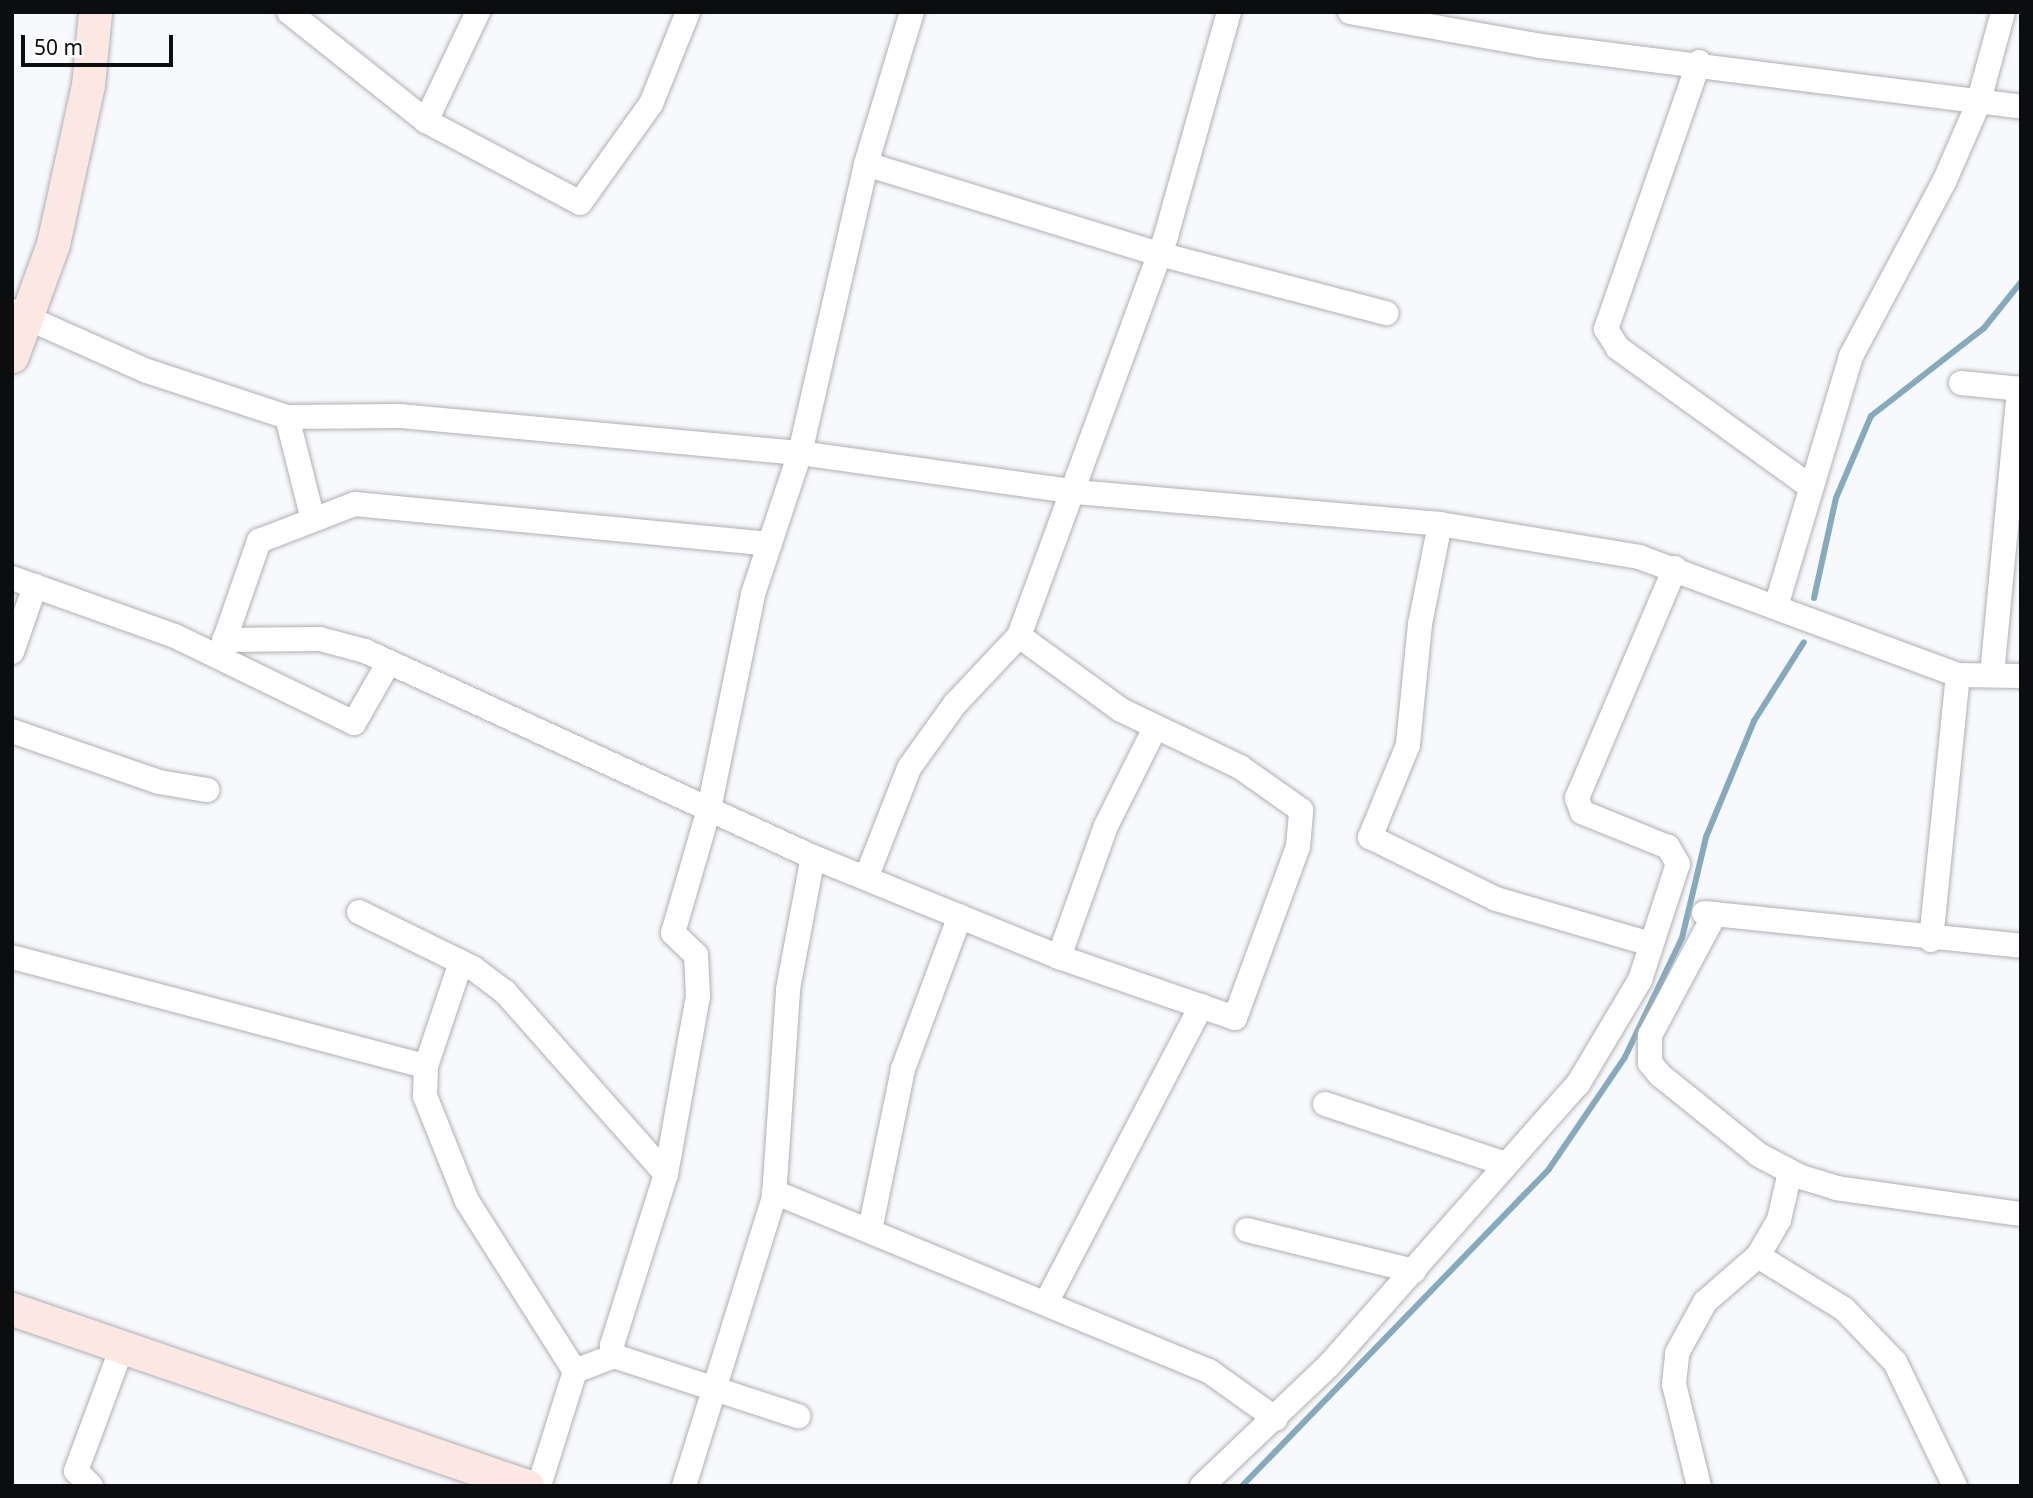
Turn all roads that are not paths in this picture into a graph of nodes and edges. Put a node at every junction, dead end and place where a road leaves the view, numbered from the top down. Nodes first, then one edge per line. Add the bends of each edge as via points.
1 (95, 12) edge
2 (289, 12) edge
3 (478, 12) edge
4 (688, 12) edge
5 (912, 12) edge
6 (1229, 12) edge
7 (1350, 12) edge
8 (2003, 12) edge
9 (1699, 62) junction
10 (1978, 104) junction
11 (2021, 107) edge
12 (426, 121) junction
13 (866, 164) junction
14 (1159, 254) junction
15 (1386, 313) dead end
16 (21, 315) edge
17 (12, 356) edge
18 (1961, 383) dead end
19 (2020, 388) edge
20 (287, 417) junction
21 (800, 453) junction
22 (1811, 487) junction
23 (1076, 492) junction
24 (312, 516) junction
25 (1440, 524) junction
26 (770, 544) junction
27 (1675, 568) junction
28 (24, 582) edge
29 (1777, 603) junction
30 (1019, 636) junction
31 (222, 648) junction
32 (12, 652) edge
33 (389, 662) junction
34 (1958, 675) junction
35 (1992, 675) junction
36 (2021, 676) edge
37 (1155, 728) junction
38 (12, 731) edge
39 (207, 790) dead end
40 (709, 809) junction
41 (813, 857) junction
42 (866, 878) junction
43 (359, 912) dead end
44 (960, 916) junction
45 (1931, 940) junction
46 (1651, 944) junction
47 (2021, 946) edge
48 (12, 957) edge
49 (1059, 957) junction
50 (461, 962) junction
51 (1201, 1006) junction
52 (426, 1066) junction
53 (1325, 1104) dead end
54 (1505, 1164) junction
55 (1790, 1172) junction
56 (666, 1174) junction
57 (774, 1192) junction
58 (2021, 1214) edge
59 (870, 1230) junction
60 (1247, 1230) dead end
61 (1758, 1256) junction
62 (1414, 1271) junction
63 (1047, 1301) junction
64 (12, 1309) edge
65 (122, 1347) junction
66 (614, 1356) junction
67 (575, 1371) junction
68 (713, 1384) junction
69 (798, 1416) dead end
70 (1276, 1419) junction
71 (91, 1486) edge
72 (527, 1486) edge
73 (539, 1486) edge
74 (684, 1486) edge
75 (1202, 1486) edge
76 (1699, 1486) edge
77 (1955, 1486) edge

1 - 16 street via 85,98
2 - 12 street
3 - 12 street
4 - 12 street via 661,86 586,201 576,201
5 - 13 street
6 - 14 street
7 - 9 street via 1541,46
8 - 10 street
9 - 10 street
9 - 22 street via 1606,329 1618,348
10 - 11 street
10 - 22 street via 1851,356
13 - 14 street
13 - 21 street
14 - 15 street
14 - 23 street
16 - 17 street
16 - 20 street via 146,371
18 - 19 street
19 - 35 street
20 - 21 street via 400,416
20 - 24 street
21 - 23 street
21 - 26 street
22 - 29 street
23 - 25 street
23 - 30 street
24 - 26 street via 376,505
24 - 31 street via 259,541
25 - 27 street via 1608,550
25 - 46 street via 1420,624 1408,745 1370,837 1496,899
26 - 40 street via 753,594
27 - 29 street
27 - 46 street via 1577,798 1582,813 1675,854 1678,864
28 - 31 street
28 - 32 street
29 - 34 street
30 - 37 street
30 - 42 street via 955,704 909,768
31 - 33 street via 320,639
31 - 33 street via 354,723
33 - 40 street
34 - 35 street
34 - 45 street
35 - 36 street
37 - 49 street via 1106,826
37 - 51 street via 1240,767 1283,793 1303,815 1298,847 1235,1018
38 - 39 street via 159,782
40 - 41 street
40 - 56 street via 673,933 696,955 698,997
41 - 42 street
41 - 57 street via 788,989
42 - 44 street
43 - 50 street
44 - 49 street
44 - 59 street via 903,1069
45 - 47 street
45 - 55 street via 1709,914 1650,1035 1650,1063 1759,1155
46 - 54 street via 1611,1034 1578,1084
48 - 52 street
49 - 51 street
50 - 52 street
50 - 56 street via 505,992
51 - 63 street
52 - 67 street via 431,1120 467,1200
53 - 54 street
54 - 62 street
55 - 58 street via 1836,1188
55 - 61 street via 1780,1220
56 - 66 street via 612,1345
57 - 59 street
57 - 68 street
59 - 63 street
60 - 62 street
61 - 76 street via 1705,1302 1677,1353 1674,1384
61 - 77 street via 1844,1310 1895,1362
62 - 70 street
63 - 70 street via 1209,1371
64 - 65 street
65 - 71 street via 76,1471
65 - 72 street
66 - 67 street
66 - 68 street
67 - 73 street
68 - 69 street
68 - 74 street
70 - 75 street

